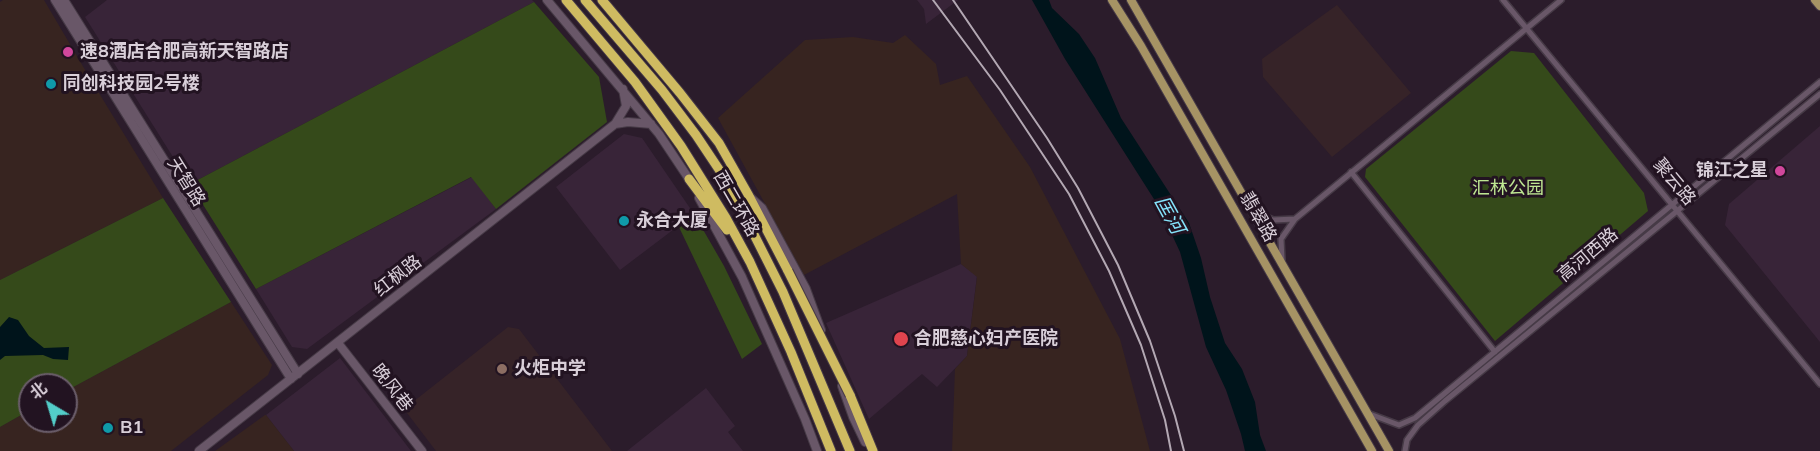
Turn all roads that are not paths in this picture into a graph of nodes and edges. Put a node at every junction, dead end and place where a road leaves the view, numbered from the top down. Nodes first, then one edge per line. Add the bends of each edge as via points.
1 (55, 0) edge
2 (64, 0) edge
3 (547, 0) edge
4 (566, 0) edge
5 (585, 0) edge
6 (602, 0) edge
7 (1112, 0) edge
8 (1131, 0) edge
9 (1503, 0) edge
10 (1561, 0) edge
11 (1815, 0) edge
12 (1820, 6) edge
13 (1526, 28) junction
14 (1820, 82) edge
15 (623, 89) junction
16 (1820, 94) edge
17 (615, 124) junction
18 (651, 124) junction
19 (1351, 172) junction
20 (689, 179) junction
21 (729, 185) junction
22 (749, 196) junction
23 (1672, 204) junction
24 (1251, 210) junction
25 (1678, 211) junction
26 (1295, 219) junction
27 (750, 262) junction
28 (1282, 265) junction
29 (788, 271) junction
30 (338, 343) junction
31 (1495, 352) junction
32 (294, 377) junction
33 (1820, 384) edge
34 (1367, 412) junction
35 (816, 450) edge
36 (199, 451) edge
37 (422, 451) edge
38 (831, 451) edge
39 (850, 451) edge
40 (871, 451) edge
41 (1372, 451) edge
42 (1389, 451) edge
43 (1405, 451) edge

1 - 32 street, 天智路
2 - 32 street, 天智路
3 - 15 street
4 - 27 highway, 西二环路 via 635,82 681,146
5 - 21 highway, 西二环路 via 662,90
6 - 22 highway, 西二环路 via 719,144
7 - 41 main road, 翡翠路
8 - 24 main road, 翡翠路
9 - 13 street, 聚云路
10 - 13 street
11 - 12 main road
13 - 19 street
13 - 23 street, 聚云路
14 - 23 street, 高河西路
15 - 17 street via 626,106
15 - 18 street
16 - 25 street, 高河西路
17 - 18 street
17 - 30 street, 红枫路
18 - 20 street
19 - 26 street
19 - 31 street
20 - 27 highway
20 - 35 street via 742,277
21 - 29 highway
21 - 39 highway, 西二环路 via 783,292
22 - 29 highway, 西二环路
22 - 40 street via 762,208 806,289 853,417
23 - 25 street, 聚云路
23 - 31 street, 高河西路
24 - 26 street via 1273,220
24 - 28 main road, 翡翠路
25 - 33 street, 聚云路
25 - 43 street, 高河西路 via 1418,425 1407,440
26 - 28 street via 1281,239
27 - 38 highway, 西二环路
28 - 34 main road, 翡翠路
29 - 40 highway, bridge via 850,395
30 - 32 street, 红枫路
30 - 37 street, 晚风巷
31 - 34 street, 高河西路 via 1415,418 1399,425
32 - 36 street, 红枫路
34 - 42 main road, 翡翠路

